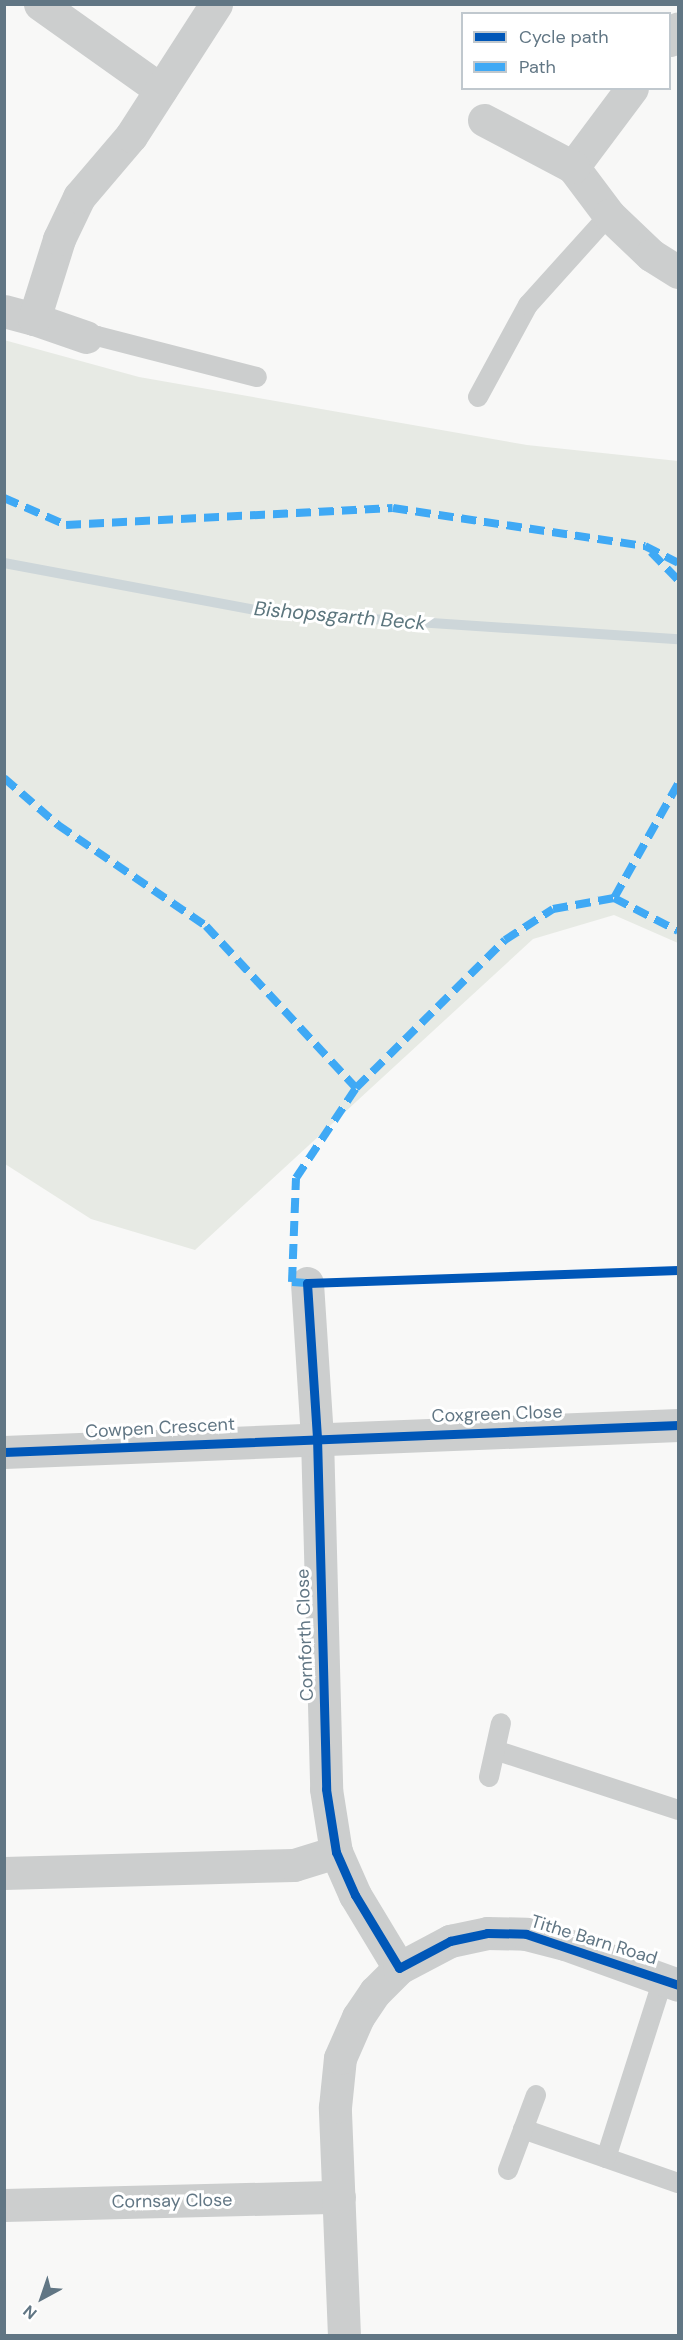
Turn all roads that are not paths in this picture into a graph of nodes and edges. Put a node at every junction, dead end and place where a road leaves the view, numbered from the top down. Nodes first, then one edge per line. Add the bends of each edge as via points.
1 (40, 4) edge
2 (216, 4) edge
3 (161, 90) junction
4 (631, 90) edge
5 (484, 120) dead end
6 (573, 167) junction
7 (609, 215) junction
8 (678, 272) edge
9 (19, 315) edge
10 (86, 338) joint
11 (257, 377) dead end
12 (478, 397) dead end
13 (307, 1283) dead end
14 (678, 1425) edge
15 (317, 1437) junction
16 (4, 1452) edge
17 (501, 1723) dead end
18 (498, 1751) junction
19 (489, 1777) dead end
20 (678, 1810) edge
21 (336, 1852) junction
22 (4, 1873) edge
23 (399, 1968) junction
24 (671, 1982) edge
25 (536, 2095) dead end
26 (523, 2129) junction
27 (606, 2158) junction
28 (508, 2170) dead end
29 (678, 2183) edge
30 (339, 2197) junction
31 (4, 2205) edge
32 (344, 2336) edge

1 - 3 street
2 - 3 street
3 - 9 street via 131,136 78,197
4 - 6 street
5 - 6 street
6 - 7 street
7 - 8 street via 649,254
7 - 12 lane via 528,305
9 - 10 street
10 - 11 lane via 97,336
13 - 15 street, Cornforth Close
14 - 15 street, Coxgreen Close
15 - 16 street, Cowpen Crescent
15 - 21 street, Cornforth Close via 326,1789
17 - 18 lane
18 - 19 lane
18 - 20 lane
21 - 22 street via 294,1865
21 - 23 street, Cornforth Close via 355,1895
23 - 24 street, Tithe Barn Road via 450,1941 487,1933 526,1934
23 - 30 street, Tithe Barn Road via 358,2017 340,2058 335,2107
24 - 27 lane
25 - 26 lane
26 - 27 lane
26 - 28 lane
27 - 29 lane
30 - 31 street, Cornsay Close
30 - 32 street, Tithe Barn Road

